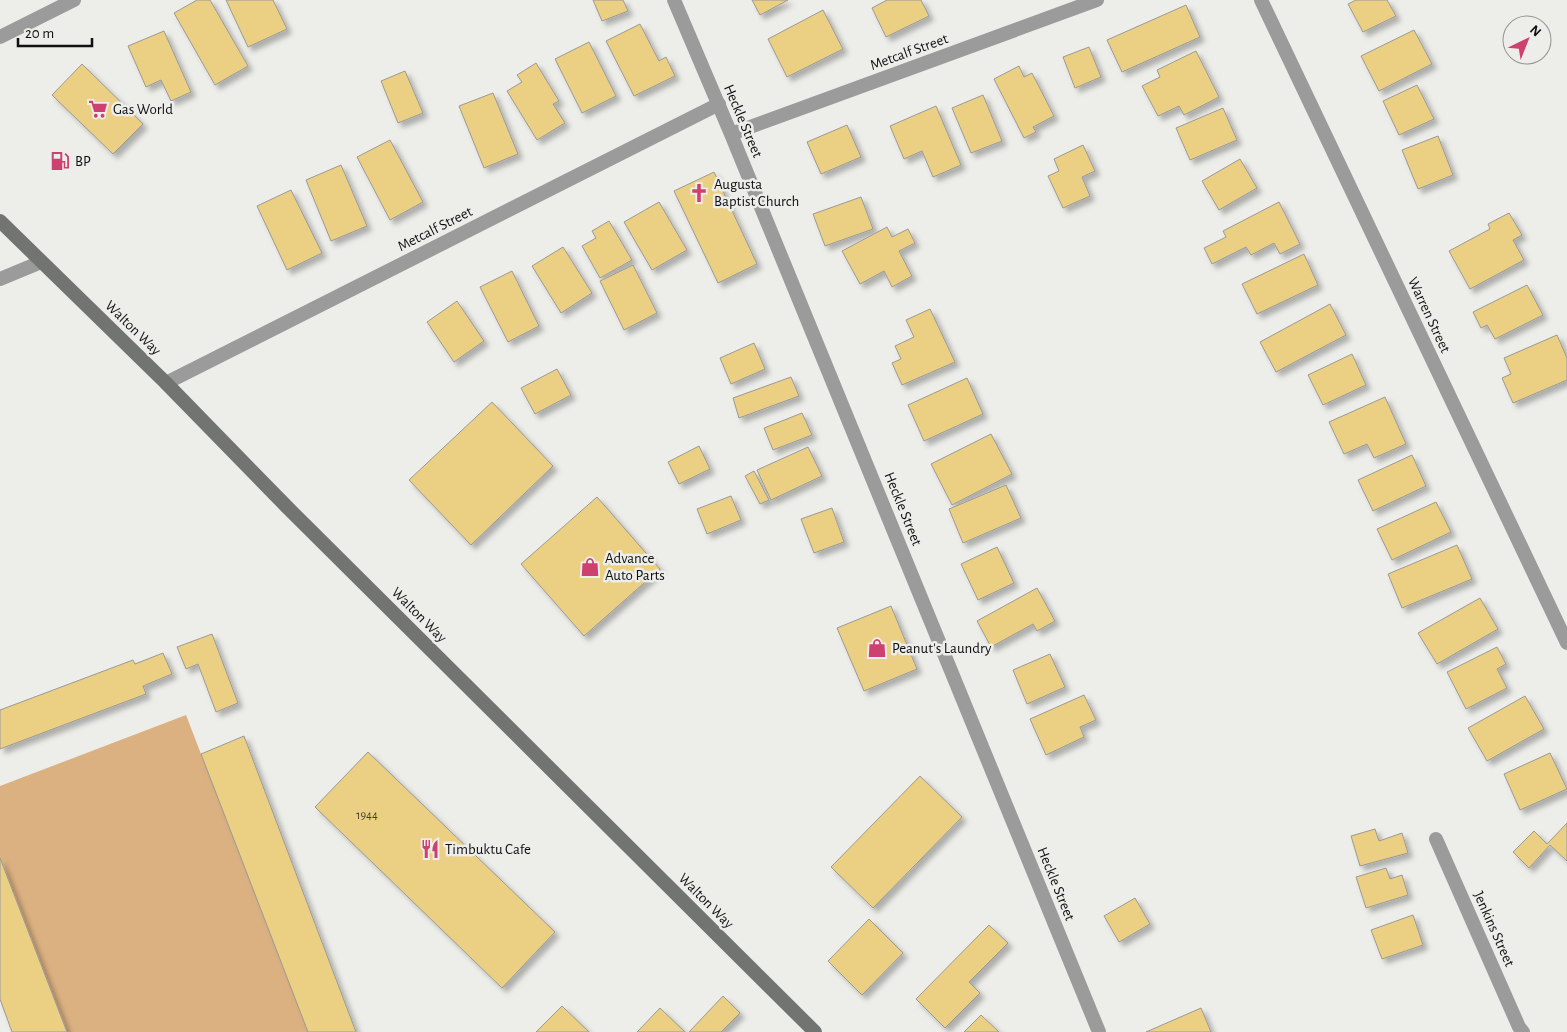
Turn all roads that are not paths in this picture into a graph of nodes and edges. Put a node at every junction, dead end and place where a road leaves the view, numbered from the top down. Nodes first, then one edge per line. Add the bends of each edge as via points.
1 (74, 0) edge
2 (674, 0) edge
3 (1097, 0) edge
4 (1261, 0) edge
5 (0, 37) edge
6 (719, 104) junction
7 (731, 134) junction
8 (0, 221) edge
9 (41, 262) junction
10 (0, 279) edge
11 (166, 383) junction
12 (1567, 643) edge
13 (1436, 839) dead end
14 (815, 1032) edge
15 (1099, 1032) edge
16 (1523, 1032) edge

1 - 5 street
2 - 6 street, Heckle Street
3 - 7 street, Metcalf Street
4 - 12 street, Warren Street
6 - 7 street, Heckle Street
6 - 11 street, Metcalf Street
7 - 15 street, Heckle Street
8 - 9 main road, Walton Way
9 - 10 street
9 - 11 main road, Walton Way
11 - 14 main road, Walton Way
13 - 16 street, Jenkins Street

